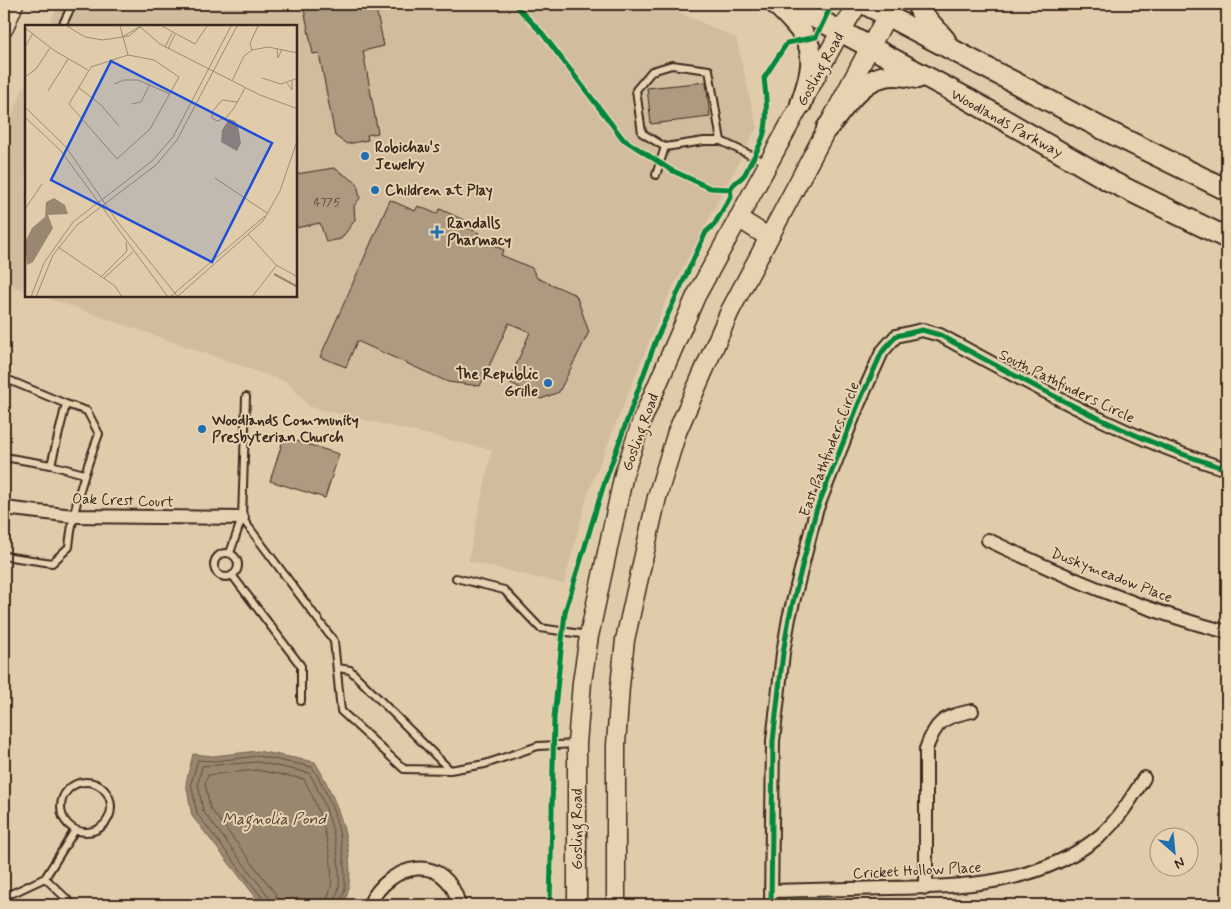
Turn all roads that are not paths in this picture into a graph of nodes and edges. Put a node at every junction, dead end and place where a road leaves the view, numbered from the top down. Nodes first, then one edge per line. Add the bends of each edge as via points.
1 (14, 4) edge
2 (776, 4) edge
3 (789, 4) edge
4 (858, 4) edge
5 (865, 4) edge
6 (917, 4) edge
7 (72, 5) edge
8 (891, 10) edge
9 (62, 25) edge
10 (4, 28) edge
11 (840, 32) junction
12 (870, 48) junction
13 (964, 56) junction
14 (937, 83) junction
15 (801, 104) junction
16 (827, 128) junction
17 (721, 142) junction
18 (665, 147) junction
19 (768, 163) junction
20 (656, 175) dead end
21 (1227, 190) edge
22 (738, 218) junction
23 (768, 237) junction
24 (1227, 238) edge
25 (896, 336) joint
26 (4, 378) edge
27 (246, 397) dead end
28 (66, 404) junction
29 (4, 457) edge
30 (51, 465) junction
31 (1227, 469) edge
32 (84, 474) junction
33 (4, 508) edge
34 (72, 516) junction
35 (242, 518) junction
36 (988, 540) dead end
37 (230, 553) junction
38 (4, 556) edge
39 (232, 575) junction
40 (456, 578) dead end
41 (1227, 632) edge
42 (589, 636) junction
43 (338, 668) junction
44 (301, 701) dead end
45 (972, 711) dead end
46 (577, 744) junction
47 (450, 770) junction
48 (1144, 778) dead end
49 (75, 830) junction
50 (45, 878) junction
51 (926, 888) junction
52 (771, 891) junction
53 (4, 894) edge
54 (73, 905) edge
55 (369, 905) edge
56 (459, 905) edge
57 (577, 905) edge
58 (616, 905) edge
59 (771, 905) edge

1 - 10 main road
2 - 15 main road via 810,44 813,57 811,76
3 - 11 main road, Woodlands Parkway
4 - 11 main road, Gosling Road
5 - 8 main road
6 - 13 main road via 940,37
7 - 9 lane
8 - 12 main road
8 - 13 main road
11 - 12 main road, Woodlands Parkway
11 - 15 main road, Gosling Road
12 - 14 main road, Woodlands Parkway
12 - 16 main road
13 - 21 main road via 1102,130
14 - 16 main road via 891,74 878,77 865,83
14 - 24 main road, Woodlands Parkway via 1110,181
15 - 19 main road, Gosling Road
16 - 23 main road
17 - 18 lane via 704,141
17 - 18 lane via 709,70 672,65 652,71 636,90 642,134
17 - 19 lane
18 - 20 lane
19 - 22 main road, Gosling Road
22 - 23 main road
22 - 42 main road, Gosling Road via 696,296 642,420 624,474
23 - 58 main road via 730,311 677,432 657,497 625,640 620,686 616,745
25 - 31 street, South Pathfinders Circle via 922,330 940,335 1087,412
25 - 52 street, East Pathfinders Circle via 882,352 875,367 826,486 807,542 789,618 773,741
26 - 28 lane
27 - 35 lane
28 - 30 lane
28 - 32 lane via 87,411 99,434
29 - 30 lane
30 - 32 lane
32 - 34 lane
33 - 34 street, Oak Crest Court
34 - 35 street, Oak Crest Court
34 - 38 lane via 69,547 52,563
35 - 37 lane
35 - 43 lane via 334,641
36 - 41 street, Duskymeadow Place via 1077,582 1159,612
37 - 39 lane via 238,561 238,569
37 - 39 lane via 218,555 214,566 221,576
39 - 44 lane via 301,666
40 - 42 lane via 504,590 540,628
42 - 46 main road, Gosling Road
43 - 47 lane via 350,670
43 - 47 lane via 340,711 404,770
45 - 51 street via 948,716 932,731 926,749
46 - 47 lane via 538,746 485,764
46 - 57 main road, Gosling Road
48 - 51 street, Cricket Hollow Place via 1113,823 1100,836 1073,853 1010,879
49 - 49 lane via 91,832 105,824 109,817 111,800 95,782 78,782 64,793 60,809 68,825
49 - 50 lane
50 - 53 lane
50 - 54 lane
51 - 52 street, Cricket Hollow Place
52 - 59 street, East Pathfinders Circle
55 - 56 street via 379,888 406,870 424,869 442,874 455,889

